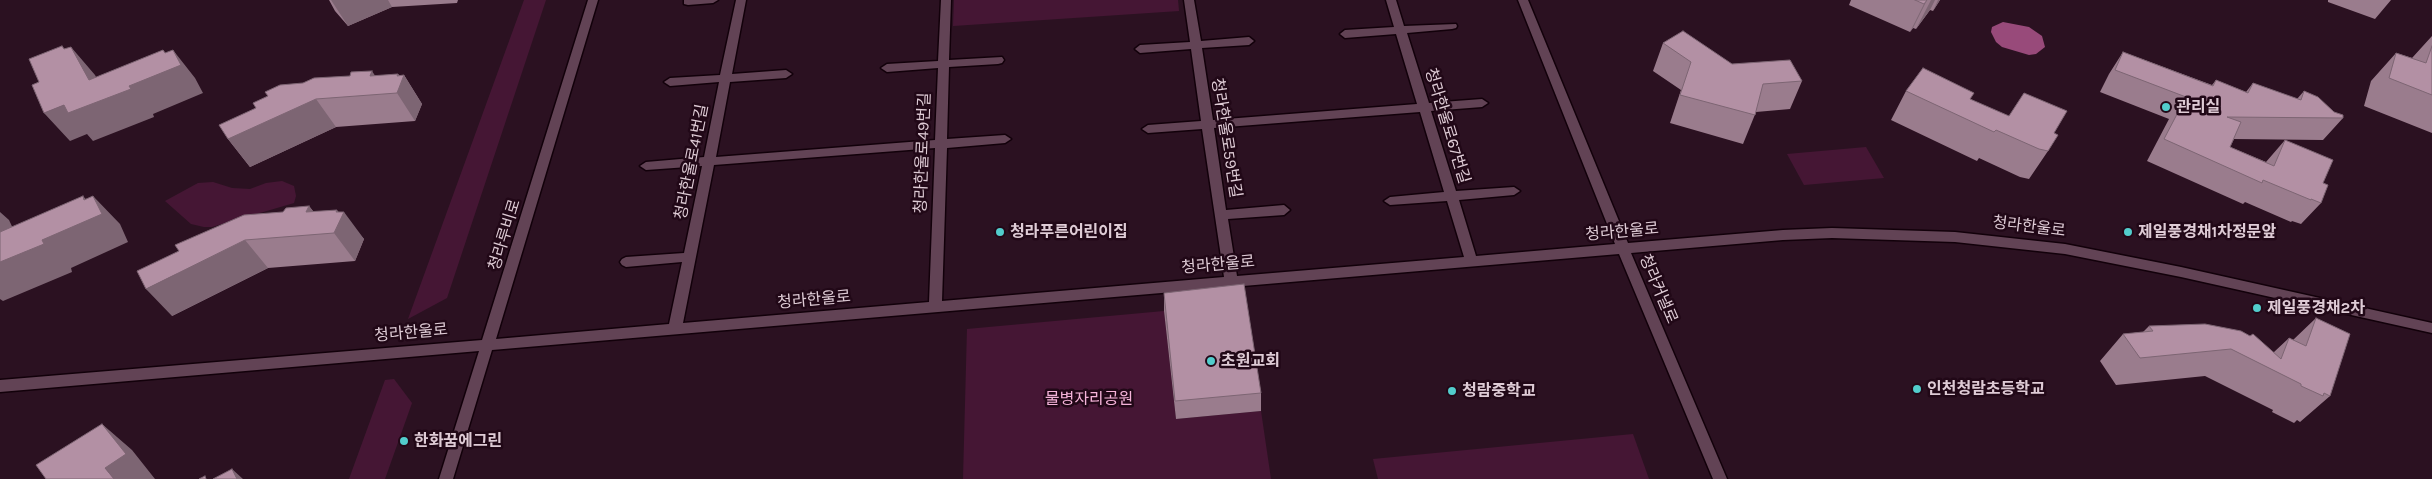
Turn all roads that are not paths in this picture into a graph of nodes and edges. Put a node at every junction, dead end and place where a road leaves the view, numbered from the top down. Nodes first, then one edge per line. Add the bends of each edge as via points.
1 (593, 0) edge
2 (713, 0) edge
3 (741, 0) edge
4 (946, 0) edge
5 (1189, 0) edge
6 (1391, 0) edge
7 (1524, 0) edge
8 (688, 2) dead end
9 (1452, 26) dead end
10 (1400, 30) junction
11 (1345, 34) dead end
12 (1249, 41) dead end
13 (1196, 45) junction
14 (1140, 49) dead end
15 (998, 60) dead end
16 (943, 64) junction
17 (887, 68) dead end
18 (786, 74) dead end
19 (725, 78) junction
20 (670, 82) dead end
21 (1482, 103) dead end
22 (1424, 107) junction
23 (1208, 125) junction
24 (1148, 129) dead end
25 (1005, 139) dead end
26 (940, 144) junction
27 (708, 161) junction
28 (646, 166) dead end
29 (1514, 191) dead end
30 (1452, 196) junction
31 (1390, 201) dead end
32 (1284, 210) dead end
33 (1221, 215) junction
34 (1624, 250) junction
35 (689, 257) junction
36 (626, 262) dead end
37 (1472, 262) junction
38 (1232, 282) junction
39 (935, 307) junction
40 (2432, 328) edge
41 (675, 330) junction
42 (488, 344) junction
43 (0, 386) edge
44 (446, 479) edge
45 (1720, 479) edge

1 - 42 street, 청라루비로
2 - 8 street
3 - 19 street, 청라한울로41번길
4 - 16 street, 청라한울로49번길
5 - 13 street, 청라한울로59번길
6 - 10 street, 청라한울로67번길
7 - 34 street, 청라커낼로
9 - 10 street
10 - 11 street
10 - 22 street, 청라한울로67번길
12 - 13 street
13 - 14 street
13 - 23 street, 청라한울로59번길
15 - 16 street
16 - 17 street
16 - 26 street, 청라한울로49번길
18 - 19 street
19 - 20 street
19 - 27 street, 청라한울로41번길
21 - 22 street
22 - 23 street
22 - 30 street, 청라한울로67번길
23 - 24 street
23 - 33 street, 청라한울로59번길
25 - 26 street
26 - 27 street
26 - 39 street, 청라한울로49번길
27 - 28 street
27 - 35 street, 청라한울로41번길
29 - 30 street
30 - 31 street
30 - 37 street, 청라한울로67번길
32 - 33 street
33 - 38 street, 청라한울로59번길
34 - 37 street, 청라한울로
34 - 40 street, 청라한울로 via 1832,233 1991,239 2114,258
34 - 45 street, 청라커낼로
35 - 36 street
35 - 41 street, 청라한울로41번길
37 - 38 street, 청라한울로
38 - 39 street, 청라한울로
39 - 41 street, 청라한울로
41 - 42 street, 청라한울로
42 - 43 street, 청라한울로
42 - 44 street, 청라루비로

